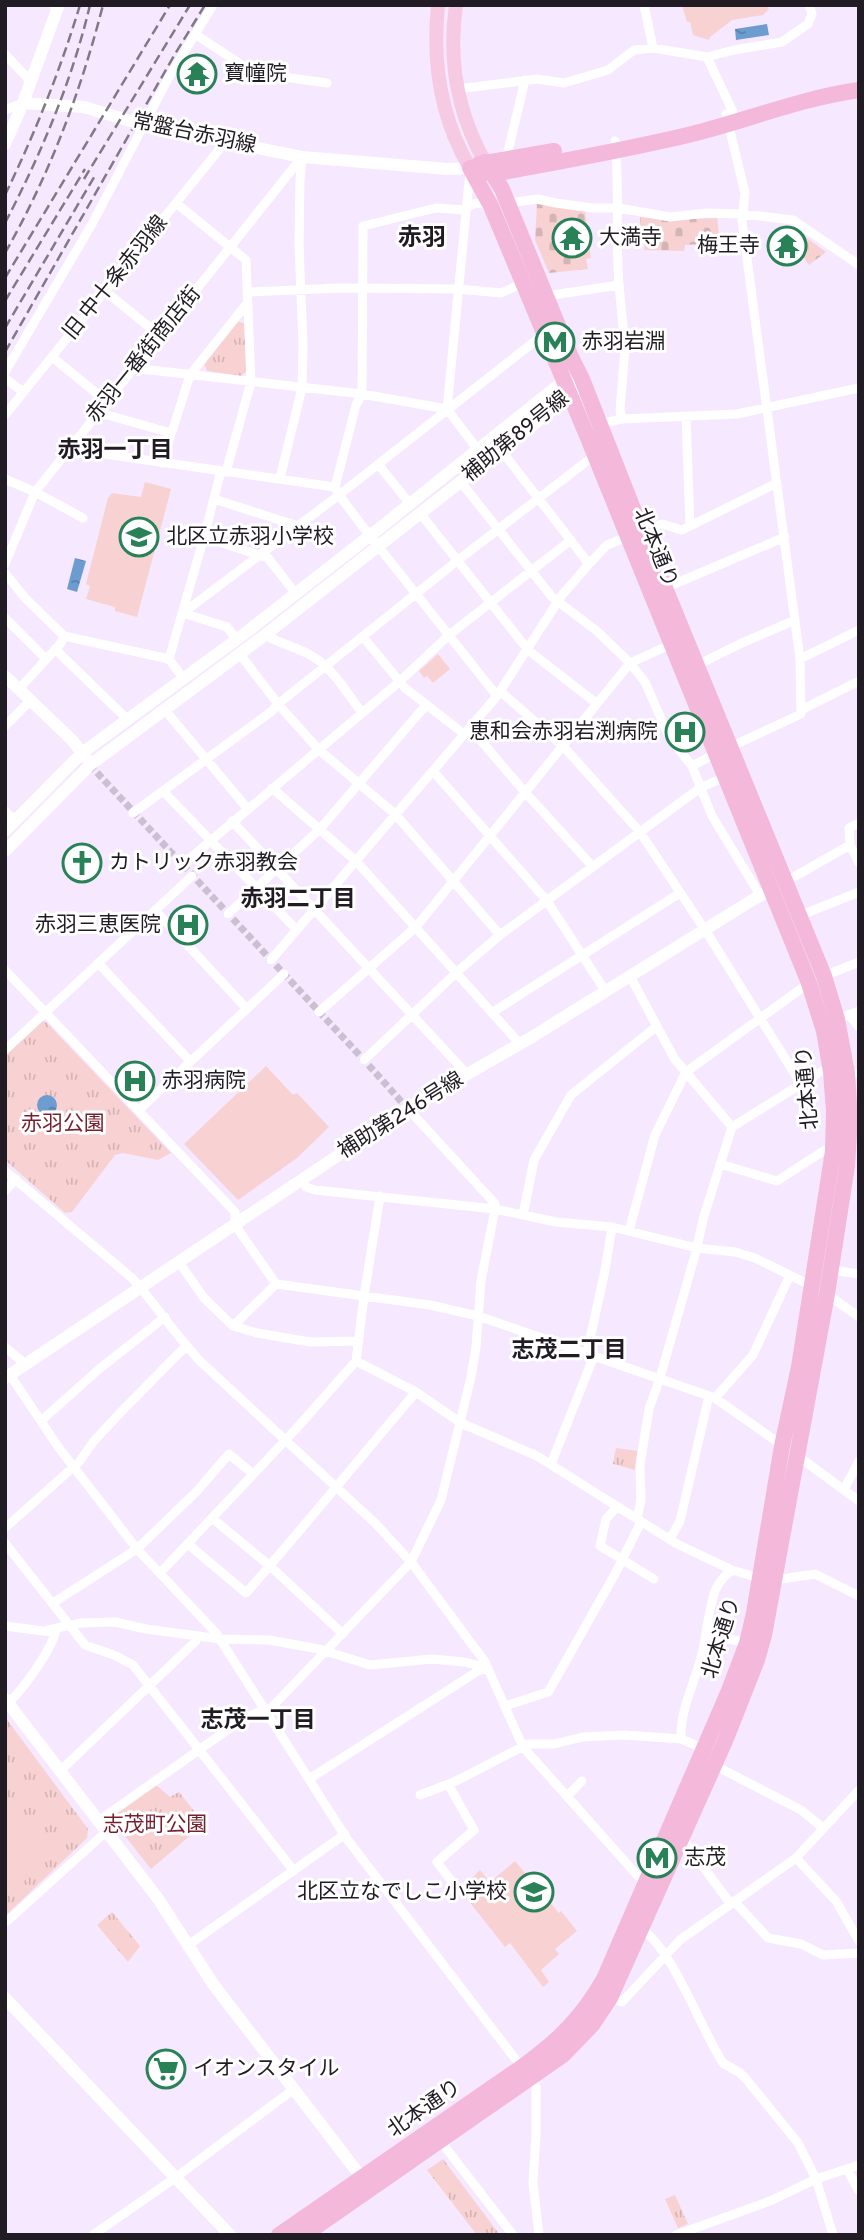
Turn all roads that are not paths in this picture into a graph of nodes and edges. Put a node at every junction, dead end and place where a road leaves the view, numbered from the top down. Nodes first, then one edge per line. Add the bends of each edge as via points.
1 (213, 5) edge
2 (438, 5) edge
3 (456, 5) edge
4 (644, 5) edge
5 (809, 5) edge
6 (57, 6) edge
7 (195, 34) junction
8 (653, 48) junction
9 (5, 54) edge
10 (707, 57) junction
11 (859, 79) edge
12 (525, 80) junction
13 (31, 82) junction
14 (327, 83) dead end
15 (458, 89) junction
16 (859, 90) edge
17 (23, 103) junction
18 (5, 110) edge
19 (729, 117) junction
20 (144, 125) junction
21 (226, 141) junction
22 (5, 144) edge
23 (615, 146) junction
24 (302, 158) junction
25 (506, 160) junction
26 (483, 168) junction
27 (176, 203) junction
28 (508, 203) junction
29 (491, 206) junction
30 (619, 208) junction
31 (465, 211) junction
32 (742, 214) junction
33 (230, 248) junction
34 (859, 265) edge
35 (523, 283) junction
36 (619, 285) junction
37 (364, 288) junction
38 (458, 289) junction
39 (301, 290) junction
40 (105, 291) junction
41 (249, 292) junction
42 (546, 296) junction
43 (248, 302) junction
44 (544, 334) junction
45 (159, 335) junction
46 (52, 357) junction
47 (133, 368) junction
48 (5, 372) edge
49 (190, 375) junction
50 (5, 378) edge
51 (582, 379) junction
52 (251, 382) junction
53 (302, 388) junction
54 (567, 388) junction
55 (859, 388) edge
56 (23, 392) junction
57 (362, 394) junction
58 (106, 401) junction
59 (766, 407) junction
60 (447, 410) junction
61 (97, 412) junction
62 (5, 415) edge
63 (686, 417) junction
64 (622, 419) junction
65 (600, 424) junction
66 (171, 433) junction
67 (588, 438) junction
68 (69, 449) junction
69 (478, 450) junction
70 (500, 450) junction
71 (595, 455) junction
72 (162, 463) junction
73 (378, 464) junction
74 (223, 472) junction
75 (279, 478) junction
76 (5, 479) edge
77 (460, 481) junction
78 (777, 484) junction
79 (337, 491) junction
80 (35, 492) junction
81 (538, 498) junction
82 (214, 499) junction
83 (415, 509) junction
84 (83, 518) dead end
85 (299, 526) junction
86 (690, 526) junction
87 (498, 529) junction
88 (635, 534) junction
89 (204, 537) junction
90 (785, 537) junction
91 (374, 540) junction
92 (571, 540) junction
93 (260, 554) junction
94 (457, 561) junction
95 (5, 564) edge
96 (589, 564) junction
97 (531, 571) junction
98 (5, 573) edge
99 (665, 588) junction
100 (296, 594) junction
101 (416, 594) junction
102 (491, 603) junction
103 (558, 603) junction
104 (183, 612) junction
105 (5, 618) edge
106 (795, 620) junction
107 (859, 630) edge
108 (265, 635) junction
109 (449, 635) junction
110 (64, 636) junction
111 (363, 637) junction
112 (236, 639) junction
113 (672, 644) junction
114 (55, 649) junction
115 (528, 650) junction
116 (239, 653) junction
117 (46, 659) junction
118 (169, 659) junction
119 (800, 659) junction
120 (630, 663) junction
121 (325, 666) junction
122 (697, 666) junction
123 (5, 676) edge
124 (183, 678) junction
125 (859, 681) edge
126 (399, 682) junction
127 (19, 689) junction
128 (498, 693) junction
129 (30, 700) junction
130 (596, 703) junction
131 (278, 704) junction
132 (426, 705) junction
133 (164, 709) junction
134 (801, 710) junction
135 (362, 713) junction
136 (127, 719) junction
137 (5, 726) edge
138 (467, 731) junction
139 (563, 746) junction
140 (318, 749) junction
141 (724, 750) junction
142 (82, 753) junction
143 (206, 759) junction
144 (90, 765) junction
145 (692, 766) junction
146 (433, 771) junction
147 (727, 776) junction
148 (359, 783) junction
149 (272, 788) junction
150 (700, 788) junction
151 (163, 791) junction
152 (524, 792) junction
153 (247, 808) junction
154 (5, 811) edge
155 (133, 813) dead end
156 (395, 814) junction
157 (15, 821) junction
158 (232, 821) junction
159 (859, 823) edge
160 (320, 830) junction
161 (5, 831) edge
162 (640, 832) junction
163 (488, 835) junction
164 (210, 840) junction
165 (849, 845) junction
166 (5, 851) edge
167 (356, 861) junction
168 (859, 863) edge
169 (182, 865) dead end
170 (593, 867) junction
171 (276, 870) junction
172 (192, 876) dead end
173 (453, 881) junction
174 (257, 888) junction
175 (772, 889) junction
176 (859, 892) edge
177 (680, 893) junction
178 (547, 901) junction
179 (155, 911) junction
180 (314, 911) junction
181 (228, 914) dead end
182 (799, 916) junction
183 (416, 927) junction
184 (297, 930) junction
185 (705, 930) junction
186 (500, 935) junction
187 (583, 956) junction
188 (271, 960) dead end
189 (859, 962) edge
190 (98, 963) junction
191 (5, 970) edge
192 (368, 970) junction
193 (457, 972) junction
194 (284, 974) dead end
195 (630, 976) junction
196 (816, 980) junction
197 (606, 992) junction
198 (247, 1009) junction
199 (859, 1011) edge
200 (319, 1012) dead end
201 (493, 1012) junction
202 (46, 1013) junction
203 (412, 1015) junction
204 (843, 1016) junction
205 (760, 1017) junction
206 (657, 1026) junction
207 (859, 1027) edge
208 (520, 1044) junction
209 (5, 1050) edge
210 (364, 1059) dead end
211 (190, 1061) junction
212 (686, 1072) junction
213 (846, 1073) edge
214 (467, 1074) junction
215 (801, 1084) junction
216 (408, 1109) junction
217 (139, 1110) junction
218 (732, 1127) junction
219 (833, 1151) junction
220 (720, 1164) junction
221 (5, 1171) edge
222 (16, 1179) junction
223 (302, 1180) junction
224 (5, 1191) edge
225 (380, 1196) junction
226 (495, 1209) junction
227 (523, 1216) junction
228 (235, 1225) junction
229 (611, 1227) junction
230 (629, 1231) junction
231 (697, 1248) junction
232 (179, 1262) junction
233 (831, 1270) junction
234 (859, 1274) edge
235 (790, 1275) junction
236 (276, 1284) junction
237 (140, 1287) junction
238 (819, 1290) junction
239 (364, 1296) junction
240 (478, 1316) junction
241 (165, 1317) junction
242 (859, 1317) edge
243 (233, 1326) junction
244 (359, 1341) junction
245 (186, 1346) junction
246 (5, 1347) edge
247 (590, 1354) junction
248 (356, 1362) junction
249 (25, 1364) junction
250 (8, 1377) edge
251 (660, 1378) junction
252 (416, 1392) junction
253 (712, 1397) junction
254 (41, 1421) junction
255 (461, 1423) junction
256 (285, 1441) junction
257 (782, 1446) junction
258 (797, 1455) junction
259 (859, 1461) edge
260 (551, 1464) junction
261 (74, 1468) junction
262 (253, 1474) junction
263 (335, 1487) junction
264 (844, 1489) junction
265 (859, 1501) edge
266 (617, 1507) junction
267 (213, 1519) junction
268 (639, 1521) junction
269 (5, 1528) edge
270 (670, 1539) junction
271 (5, 1543) edge
272 (189, 1545) junction
273 (136, 1549) junction
274 (623, 1559) junction
275 (411, 1562) junction
276 (270, 1566) junction
277 (732, 1570) junction
278 (160, 1573) junction
279 (654, 1579) dead end
280 (767, 1579) junction
281 (859, 1596) edge
282 (53, 1603) junction
283 (71, 1625) junction
284 (5, 1626) edge
285 (53, 1632) junction
286 (343, 1634) junction
287 (706, 1634) junction
288 (196, 1636) junction
289 (220, 1639) junction
290 (747, 1643) junction
291 (326, 1651) junction
292 (488, 1668) junction
293 (148, 1685) junction
294 (7, 1701) edge
295 (505, 1706) junction
296 (265, 1710) junction
297 (681, 1739) junction
298 (523, 1747) junction
299 (199, 1750) junction
300 (712, 1756) junction
301 (59, 1772) junction
302 (309, 1779) junction
303 (582, 1781) dead end
304 (448, 1784) junction
305 (859, 1790) edge
306 (419, 1795) dead end
307 (567, 1796) junction
308 (97, 1822) junction
309 (823, 1828) junction
310 (106, 1832) junction
311 (345, 1834) junction
312 (681, 1838) junction
313 (796, 1858) junction
314 (294, 1871) junction
315 (453, 1883) dead end
316 (653, 1884) junction
317 (732, 1902) junction
318 (5, 1923) edge
319 (635, 1925) junction
320 (859, 1941) edge
321 (187, 1945) junction
322 (859, 1953) edge
323 (666, 1954) junction
324 (5, 1998) edge
325 (610, 1998) junction
326 (526, 2073) junction
327 (294, 2089) junction
328 (436, 2135) junction
329 (859, 2165) edge
330 (847, 2169) junction
331 (175, 2178) junction
332 (362, 2178) junction
333 (816, 2179) junction
334 (859, 2191) edge
335 (93, 2235) edge
336 (230, 2235) edge
337 (279, 2235) edge
338 (304, 2235) edge
339 (513, 2235) edge
340 (539, 2235) edge
341 (676, 2235) edge
342 (833, 2235) edge

1 - 7 street
2 - 26 main road via 435,47 440,93 454,138
3 - 15 main road via 453,48
4 - 8 street
5 - 10 street via 808,24 782,42
6 - 13 street
7 - 14 street via 254,73
7 - 20 street
8 - 10 street
8 - 12 street via 634,50 608,70 564,83
9 - 13 street
10 - 19 street
11 - 19 highway via 825,85
12 - 15 street
12 - 25 street
13 - 17 street
15 - 26 main road
16 - 19 highway
17 - 18 street
17 - 20 street, 常盤台赤羽線 via 84,107
17 - 22 street
19 - 23 highway
19 - 32 street via 745,193
20 - 21 street, 常盤台赤羽線
20 - 48 street
21 - 24 street, 常盤台赤羽線
21 - 27 street, 旧 中十条赤羽線
23 - 25 highway
23 - 26 highway
23 - 30 street
24 - 26 street, 常盤台赤羽線
24 - 33 street, 赤羽一番街商店街
24 - 39 street
25 - 26 highway
26 - 28 highway, 北本通り
26 - 29 highway, 北本通り
26 - 31 street
27 - 33 street
27 - 40 street, 旧 中十条赤羽線
28 - 30 street via 538,199
28 - 42 highway, 北本通り
29 - 31 street via 474,203
29 - 35 highway, 北本通り
30 - 32 street via 670,217
30 - 36 street
31 - 37 street via 436,208 363,226
31 - 38 street
32 - 34 street via 793,220
32 - 59 street
33 - 41 street via 246,260
33 - 45 street, 赤羽一番街商店街
35 - 38 street via 501,293
35 - 44 highway, 北本通り
36 - 42 street
36 - 64 street via 625,348
37 - 38 street
37 - 39 street
37 - 57 street
38 - 60 street
39 - 41 street
39 - 53 street
40 - 45 street
40 - 46 street, 旧 中十条赤羽線
41 - 43 street
42 - 51 highway, 北本通り
43 - 49 street
43 - 52 street
44 - 54 highway, 北本通り
44 - 60 street
45 - 47 street, 赤羽一番街商店街
46 - 56 street, 旧 中十条赤羽線
46 - 58 street
47 - 49 street
47 - 58 street, 赤羽一番街商店街
49 - 52 street
49 - 66 street
50 - 56 street
51 - 54 street, 補助第89号線
51 - 65 highway, 北本通り
52 - 53 street
52 - 74 street
53 - 57 street
53 - 75 street
54 - 67 highway, 北本通り
54 - 69 street, 補助第89号線
54 - 70 street, 補助第89号線
55 - 59 street
56 - 62 street, 旧 中十条赤羽線
57 - 60 street
57 - 79 street
58 - 61 street, 赤羽一番街商店街
59 - 63 street
59 - 78 street
60 - 69 street
60 - 73 street
61 - 66 street
61 - 68 street, 赤羽一番街商店街
63 - 64 street
63 - 86 street
64 - 65 street
65 - 67 street via 590,430
65 - 88 highway, 北本通り
66 - 72 street
67 - 71 highway, 北本通り
68 - 72 street
68 - 80 street, 赤羽一番街商店街
69 - 83 street, 補助第89号線
70 - 77 street, 補助第89号線
70 - 81 street
71 - 81 street
71 - 88 highway, 北本通り
72 - 74 street
73 - 79 street
73 - 83 street
74 - 75 street
74 - 82 street
75 - 79 street
76 - 80 street
77 - 83 street, 補助第89号線
77 - 87 street
78 - 86 street
78 - 90 street
79 - 85 street
79 - 91 street
80 - 84 street
80 - 95 street, 赤羽一番街商店街
81 - 87 street
81 - 92 street
82 - 85 street
82 - 89 street
83 - 91 street, 補助第89号線
83 - 94 street
85 - 93 street
86 - 88 street via 682,530 662,524
87 - 94 street
87 - 97 street
88 - 96 street via 607,545
88 - 99 highway, 北本通り
88 - 113 highway, 北本通り
89 - 93 street
89 - 104 street
90 - 99 street
90 - 106 street
91 - 100 street, 補助第89号線
91 - 101 street
91 - 108 street, 補助第89号線
92 - 96 street
92 - 97 street
93 - 100 street
93 - 104 street
94 - 101 street
94 - 102 street
96 - 103 street
97 - 102 street
97 - 103 street
98 - 110 street
99 - 122 highway, 北本通り
100 - 112 street, 補助第89号線
101 - 109 street
101 - 111 street
102 - 109 street
102 - 115 street
103 - 115 street
103 - 120 street
104 - 112 street via 227,627
104 - 118 street
105 - 117 street
106 - 119 street
106 - 122 street
107 - 119 street
108 - 116 street, 補助第89号線
108 - 121 street
109 - 126 street
109 - 128 street
110 - 114 street
110 - 118 street
111 - 121 street
111 - 126 street
112 - 124 street, 補助第89号線
113 - 120 street
113 - 141 highway, 北本通り
114 - 117 street
114 - 136 street
115 - 128 street
115 - 130 street
116 - 131 street
116 - 133 street, 補助第89号線
117 - 127 street
118 - 124 street
119 - 134 street
120 - 130 street
120 - 145 street via 650,691 671,738
121 - 131 street
121 - 135 street
122 - 141 highway, 北本通り
123 - 127 street
124 - 136 street, 補助第89号線
125 - 134 street
126 - 132 street
126 - 135 street
127 - 129 street
128 - 138 street
128 - 139 street
129 - 137 street
129 - 142 street
130 - 139 street
131 - 140 street
131 - 143 street
132 - 138 street
132 - 148 street
133 - 143 street
133 - 144 street, 補助第89号線
134 - 141 street via 801,714
135 - 140 street
136 - 142 street, 補助第89号線
138 - 146 street
138 - 152 street
139 - 152 street
139 - 162 street
140 - 148 street
140 - 149 street
141 - 145 street
141 - 147 highway, 北本通り
141 - 175 highway, 北本通り
142 - 144 street
142 - 157 street, 補助第89号線
143 - 151 street
143 - 153 street
144 - 166 street, 補助第89号線
145 - 150 street
146 - 156 street
146 - 163 street
147 - 150 street
147 - 175 highway, 北本通り
148 - 156 street
148 - 160 street
149 - 153 street
149 - 160 street
150 - 162 street
150 - 175 street via 712,816
151 - 155 street
151 - 164 street
152 - 163 street
152 - 170 street
153 - 158 street
154 - 157 street
156 - 167 street
156 - 173 street
157 - 161 street, 補助第89号線
158 - 164 street
158 - 171 street
159 - 165 street via 849,828
160 - 167 street
160 - 171 street
162 - 170 street
162 - 177 street
163 - 173 street
163 - 178 street
164 - 169 street
164 - 174 street
165 - 168 street
165 - 175 street
167 - 180 street
167 - 183 street
170 - 178 street
171 - 174 street
171 - 180 street
172 - 179 street
173 - 183 street
173 - 186 street
174 - 181 street
174 - 184 street
175 - 182 highway, 北本通り
175 - 185 street, 補助第246号線
175 - 196 highway, 北本通り
176 - 182 street
177 - 185 street
177 - 187 street
178 - 186 street
178 - 187 street
179 - 190 street
179 - 198 street
180 - 184 street
180 - 192 street
182 - 196 highway, 北本通り
183 - 192 street
183 - 193 street
184 - 188 street
185 - 195 street, 補助第246号線
185 - 205 street
186 - 193 street
187 - 197 street
187 - 201 street
189 - 196 street
190 - 202 street
190 - 211 street
191 - 202 street
192 - 200 street
192 - 203 street
193 - 201 street
193 - 203 street
194 - 198 street
195 - 197 street, 補助第246号線
195 - 206 street
196 - 204 highway, 北本通り
196 - 205 street
196 - 213 highway, 北本通り via 824,1031
197 - 208 street, 補助第246号線
198 - 211 street
199 - 204 street
201 - 208 street
202 - 209 street
202 - 217 street
203 - 210 street
203 - 214 street
204 - 207 street
204 - 213 highway, 北本通り
205 - 212 street
205 - 215 street
206 - 212 street
206 - 227 street via 571,1095 534,1160
208 - 214 street, 補助第246号線
211 - 217 street
212 - 218 street
212 - 230 street via 654,1135
213 - 215 street via 822,1071
213 - 219 highway, 北本通り via 833,1092
213 - 233 highway, 北本通り via 850,1181
214 - 216 street, 補助第246号線
215 - 218 street
216 - 223 street, 補助第246号線
216 - 226 street
217 - 228 street via 235,1212
218 - 220 street
219 - 220 street via 825,1150 777,1181
219 - 238 highway, 北本通り
220 - 231 street
221 - 222 street
222 - 224 street
222 - 237 street
223 - 225 street via 314,1190
223 - 228 street, 補助第246号線
225 - 226 street
225 - 239 street
226 - 227 street
226 - 240 street
227 - 229 street
228 - 232 street, 補助第246号線
228 - 236 street
229 - 230 street
229 - 247 street
230 - 231 street
231 - 235 street via 755,1258
231 - 251 street
232 - 237 street, 補助第246号線
232 - 243 street
233 - 234 street
233 - 238 highway, 北本通り
235 - 238 street
235 - 253 street via 753,1355
236 - 239 street
236 - 243 street
237 - 241 street
237 - 249 street, 補助第246号線
238 - 242 street
238 - 257 highway, 北本通り
238 - 258 highway, 北本通り
239 - 240 street
239 - 244 street
240 - 247 street
240 - 255 street via 477,1347
241 - 245 street
241 - 254 street
243 - 244 street via 310,1342
244 - 248 street
245 - 256 street
245 - 261 street via 94,1441
246 - 249 street
247 - 251 street
247 - 260 street
248 - 252 street
248 - 256 street
249 - 250 street, 補助第246号線
250 - 254 street
251 - 253 street
251 - 268 street via 645,1432
252 - 255 street
252 - 263 street
253 - 257 street
253 - 270 street via 680,1521
254 - 261 street
255 - 260 street
255 - 275 street via 440,1500
256 - 262 street
256 - 263 street
257 - 258 street
257 - 280 highway, 北本通り
258 - 264 street
258 - 280 highway, 北本通り
259 - 264 street
260 - 266 street
261 - 269 street
261 - 273 street
262 - 267 street
262 - 273 street via 229,1454
263 - 275 street
263 - 276 street
264 - 265 street
266 - 268 street
266 - 274 street via 606,1519 600,1546
267 - 272 street
267 - 276 street
268 - 270 street
268 - 274 street
270 - 277 street
271 - 282 street
272 - 276 street via 246,1593
272 - 278 street
273 - 278 street
273 - 282 street
274 - 279 street
274 - 295 street via 548,1692
275 - 286 street
275 - 292 street
276 - 286 street
277 - 280 street
277 - 287 street via 716,1589
278 - 289 street
280 - 281 street via 815,1574
280 - 290 highway, 北本通り
280 - 300 highway, 北本通り via 768,1617 757,1660
282 - 283 street
283 - 285 street
283 - 288 street via 115,1622
283 - 293 street via 85,1645 131,1664
284 - 285 street
285 - 294 street via 53,1642 19,1692
286 - 291 street
287 - 290 street
287 - 297 street via 681,1721
288 - 289 street
288 - 293 street
289 - 291 street via 269,1640
289 - 296 street
290 - 300 highway, 北本通り
291 - 292 street via 370,1665 432,1659
291 - 296 street
292 - 295 street
292 - 302 street
293 - 299 street
293 - 301 street
294 - 301 street
295 - 298 street
296 - 299 street via 240,1721
296 - 302 street
297 - 298 street via 609,1735
297 - 300 street
298 - 304 street
298 - 307 street
299 - 308 street
299 - 314 street
300 - 309 street
300 - 312 highway, 北本通り
300 - 316 highway, 北本通り
301 - 308 street
302 - 311 street
303 - 307 street
304 - 306 street
304 - 315 street via 474,1830 437,1861
305 - 309 street
307 - 316 street via 638,1877
308 - 310 street
309 - 313 street
310 - 318 street
310 - 321 street
311 - 314 street
311 - 326 street
312 - 316 highway, 北本通り
312 - 317 street
313 - 317 street
313 - 320 street via 836,1901
314 - 321 street
316 - 319 highway, 北本通り
317 - 322 street via 768,1938 801,1944 823,1955
317 - 323 street
319 - 323 street
319 - 325 highway, 北本通り
319 - 326 highway, 北本通り via 585,2010
321 - 327 street
323 - 325 street via 622,2002
323 - 333 street via 723,2063 746,2078 798,2143
324 - 331 street
325 - 326 highway, 北本通り via 578,2041
326 - 328 highway, 北本通り
326 - 340 street via 536,2086 533,2183
327 - 331 street
327 - 332 street
328 - 332 highway, 北本通り
328 - 338 highway, 北本通り
328 - 339 street
329 - 330 street
330 - 333 street
330 - 334 street
331 - 335 street
331 - 336 street
332 - 337 highway, 北本通り
333 - 341 street
333 - 342 street

